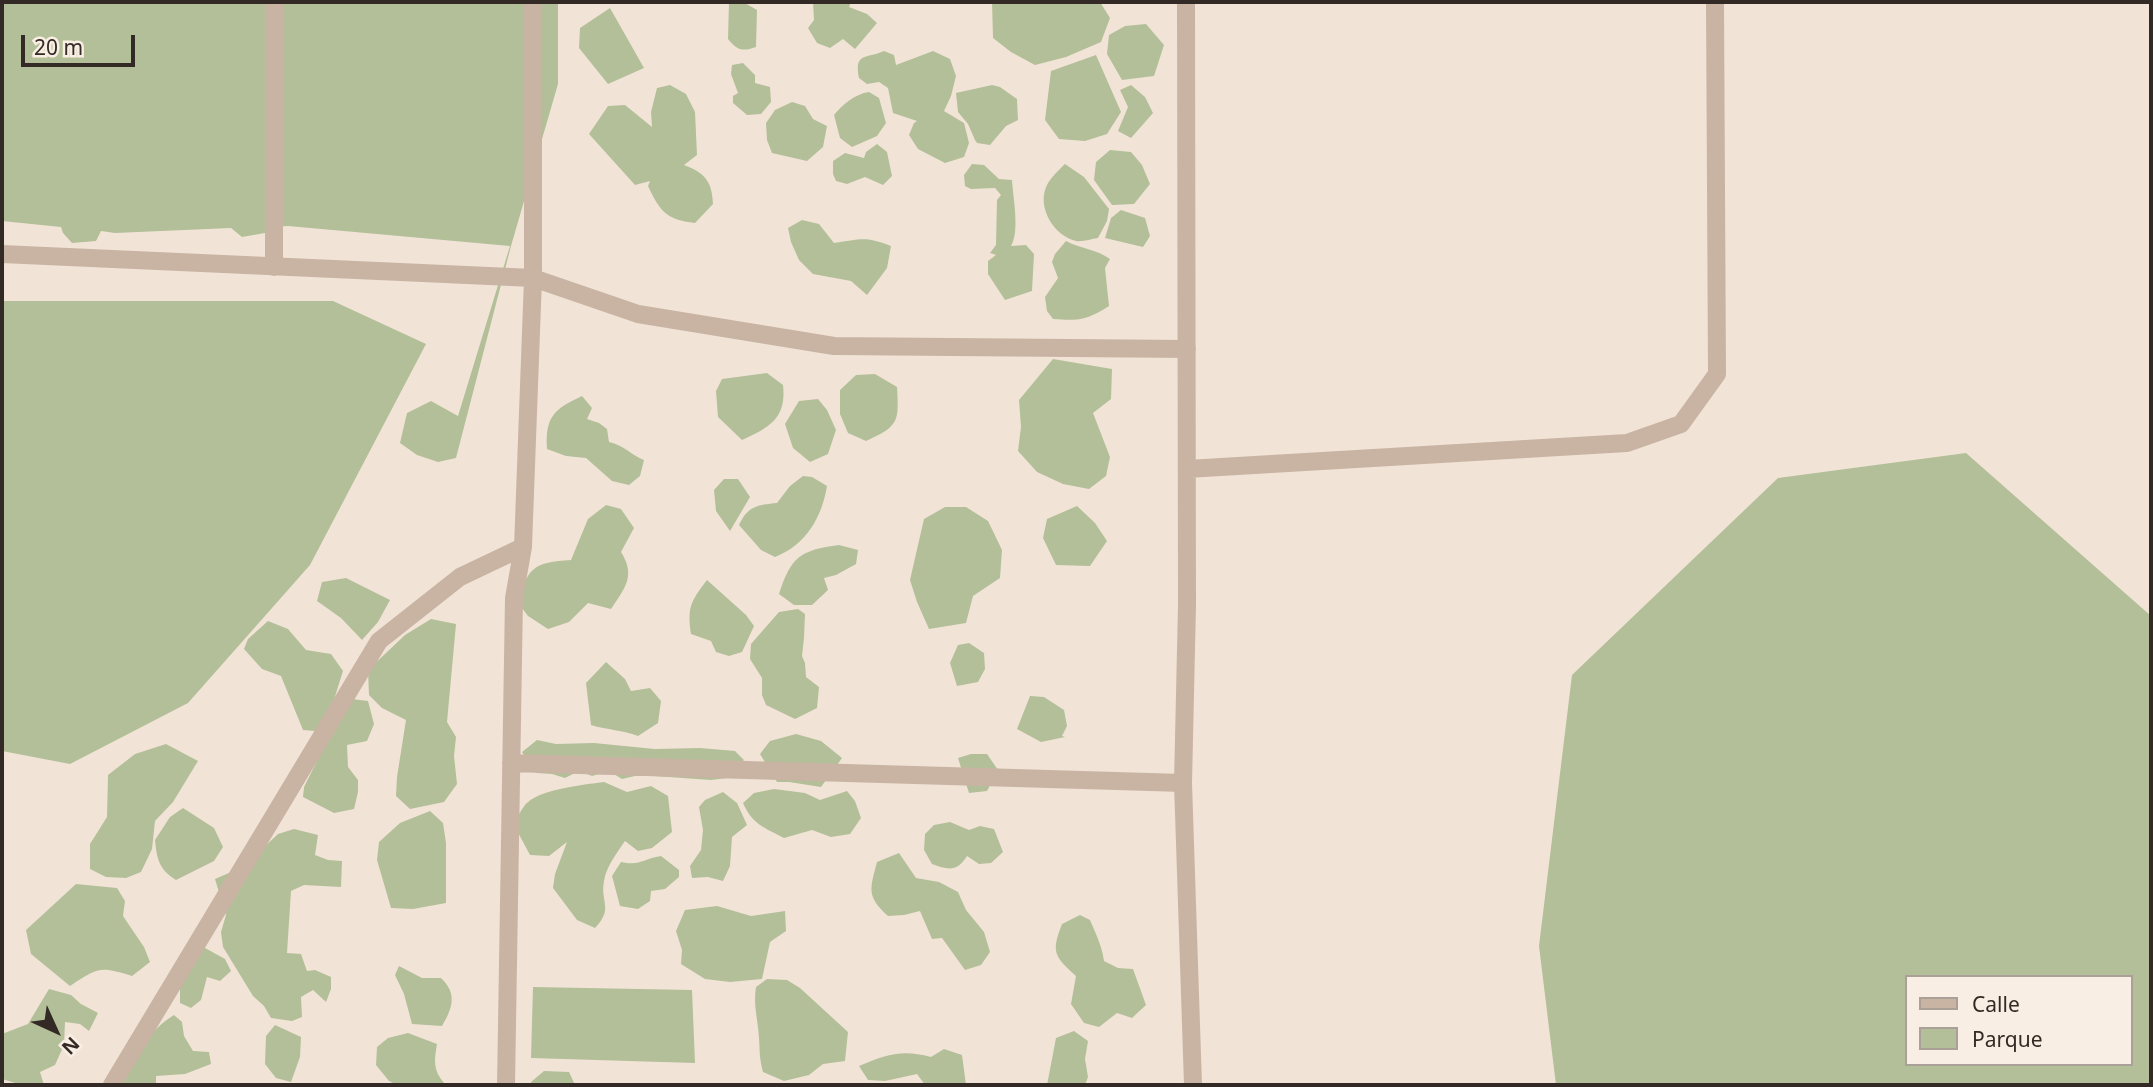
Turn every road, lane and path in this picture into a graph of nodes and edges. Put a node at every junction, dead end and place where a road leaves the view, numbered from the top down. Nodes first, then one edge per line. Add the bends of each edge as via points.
1 (274, 2) edge
2 (533, 2) edge
3 (1186, 2) edge
4 (1715, 2) edge
5 (2, 254) edge
6 (274, 267) junction
7 (533, 278) junction
8 (1187, 349) junction
9 (1186, 469) junction
10 (523, 547) junction
11 (511, 763) junction
12 (1183, 783) junction
13 (112, 1085) edge
14 (506, 1085) edge
15 (1193, 1085) edge

1 - 6 street
2 - 7 street
3 - 8 street
4 - 9 street via 1717,374 1681,424 1627,443
5 - 6 street
6 - 7 street
7 - 8 street via 638,314 834,346
7 - 10 street
8 - 9 street
9 - 12 street
10 - 11 street via 514,598
10 - 13 street via 460,577 379,641
11 - 12 street
11 - 14 street
12 - 15 street

